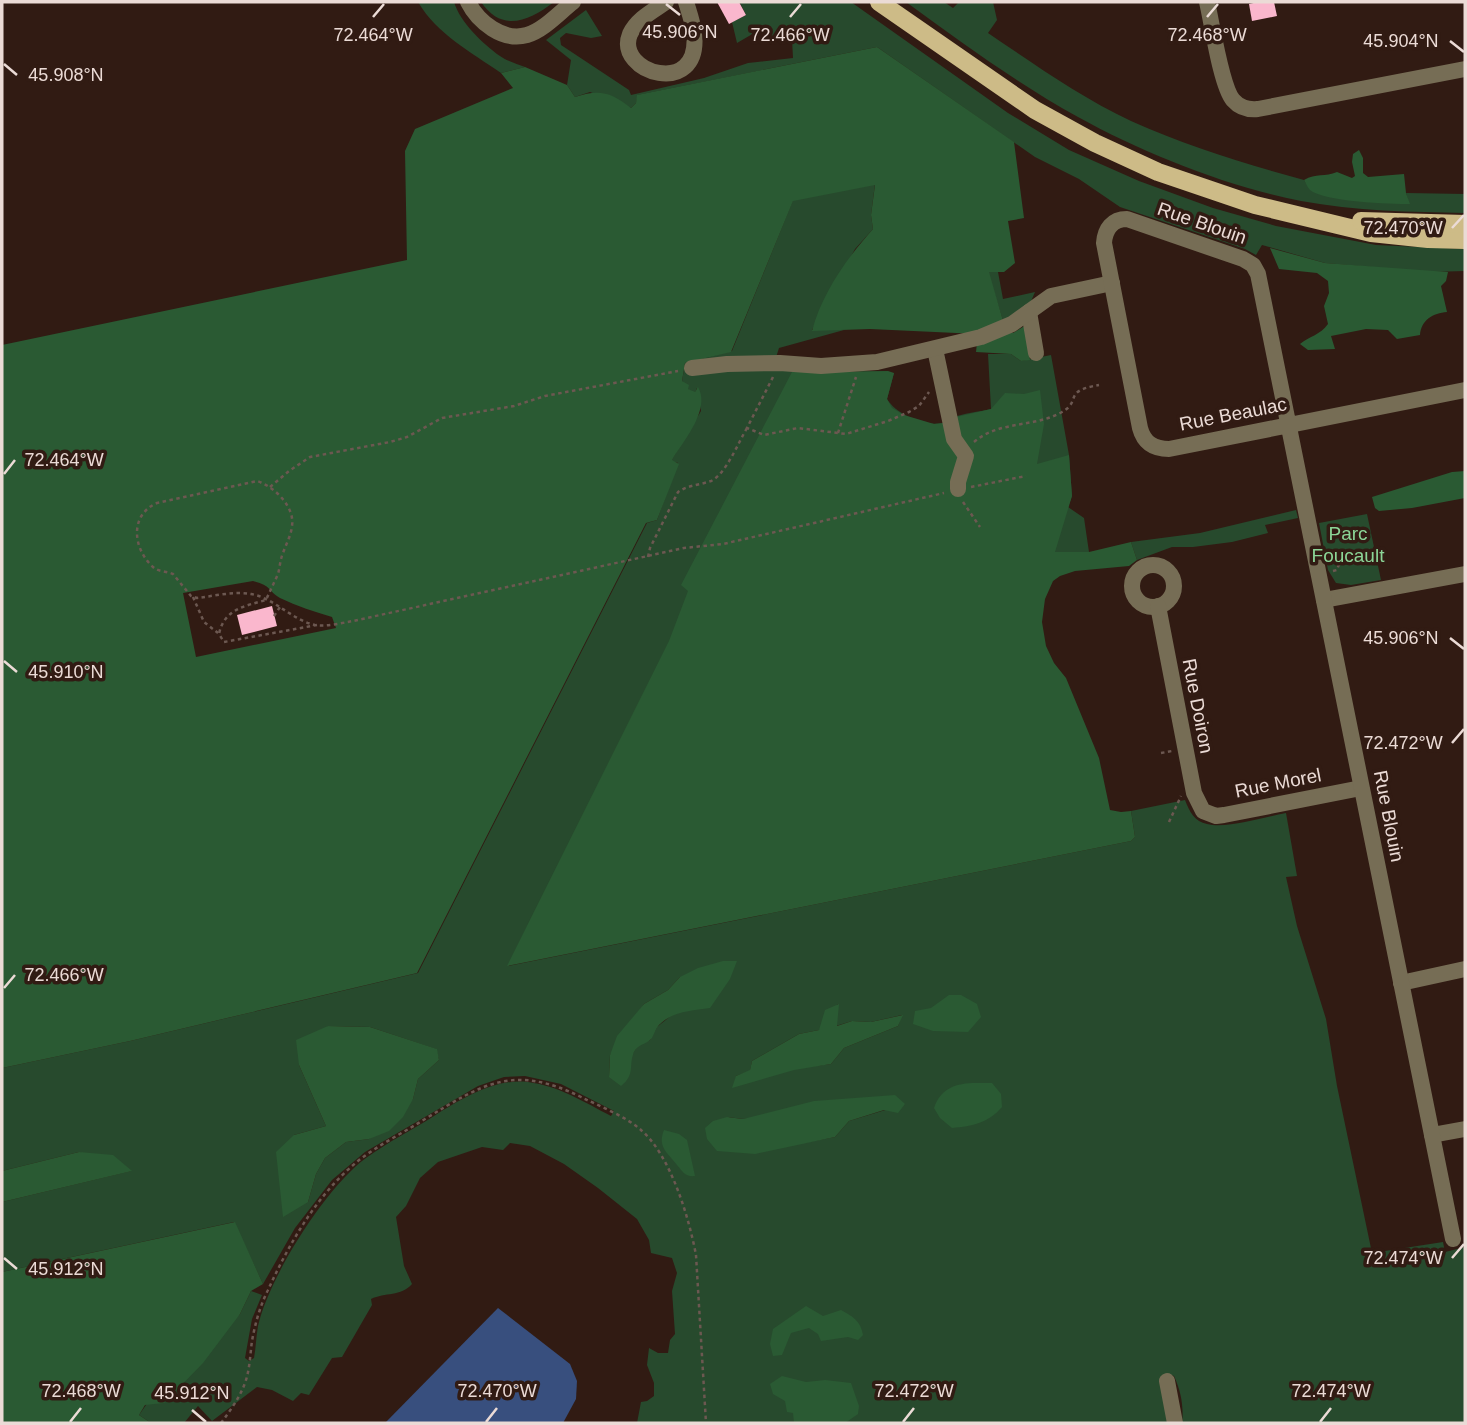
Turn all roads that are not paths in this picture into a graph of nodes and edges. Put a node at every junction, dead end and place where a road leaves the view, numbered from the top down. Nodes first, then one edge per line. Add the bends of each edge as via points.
1 (468, 2) edge
2 (573, 2) edge
3 (666, 2) edge
4 (686, 2) edge
5 (879, 2) edge
6 (1207, 2) edge
7 (1465, 69) edge
8 (1305, 217) junction
9 (1465, 224) edge
10 (1110, 225) joint
11 (1465, 240) edge
12 (1112, 283) junction
13 (1029, 312) junction
14 (935, 349) junction
15 (1036, 353) dead end
16 (692, 368) road end
17 (1465, 390) edge
18 (1289, 424) junction
19 (958, 489) road end
20 (1465, 574) edge
21 (1324, 600) junction
22 (1158, 606) dead end
23 (1361, 788) junction
24 (1203, 811) joint
25 (1465, 969) edge
26 (1401, 982) junction
27 (1465, 1129) edge
28 (1432, 1135) junction
29 (1453, 1239) dead end
30 (1167, 1381) dead end
31 (1175, 1423) edge

1 - 2 street via 493,29 515,36 535,31
3 - 4 street via 636,25 629,40 634,57 651,72 663,75 683,68 694,47
5 - 8 main road via 1014,96 1096,144 1192,186
6 - 7 street via 1227,90 1236,103 1249,109
8 - 9 main road
8 - 11 main road via 1371,233
10 - 12 street, Rue Beaulac via 1104,243
10 - 18 street, Rue Blouin via 1127,219 1253,265
12 - 13 street via 1056,294
12 - 18 street, Rue Beaulac via 1140,428 1150,444 1169,449
13 - 14 street via 989,334
13 - 15 street
14 - 16 street via 860,364
14 - 19 street via 954,439 966,462
17 - 18 street, Rue Beaulac
18 - 21 street, Rue Blouin
20 - 21 street
21 - 23 street, Rue Blouin
22 - 24 street, Rue Doiron via 1194,793
23 - 24 street, Rue Morel via 1224,816
23 - 26 street, Rue Blouin
25 - 26 street
26 - 28 street, Rue Blouin
27 - 28 street
28 - 29 street, Rue Blouin
30 - 31 street

